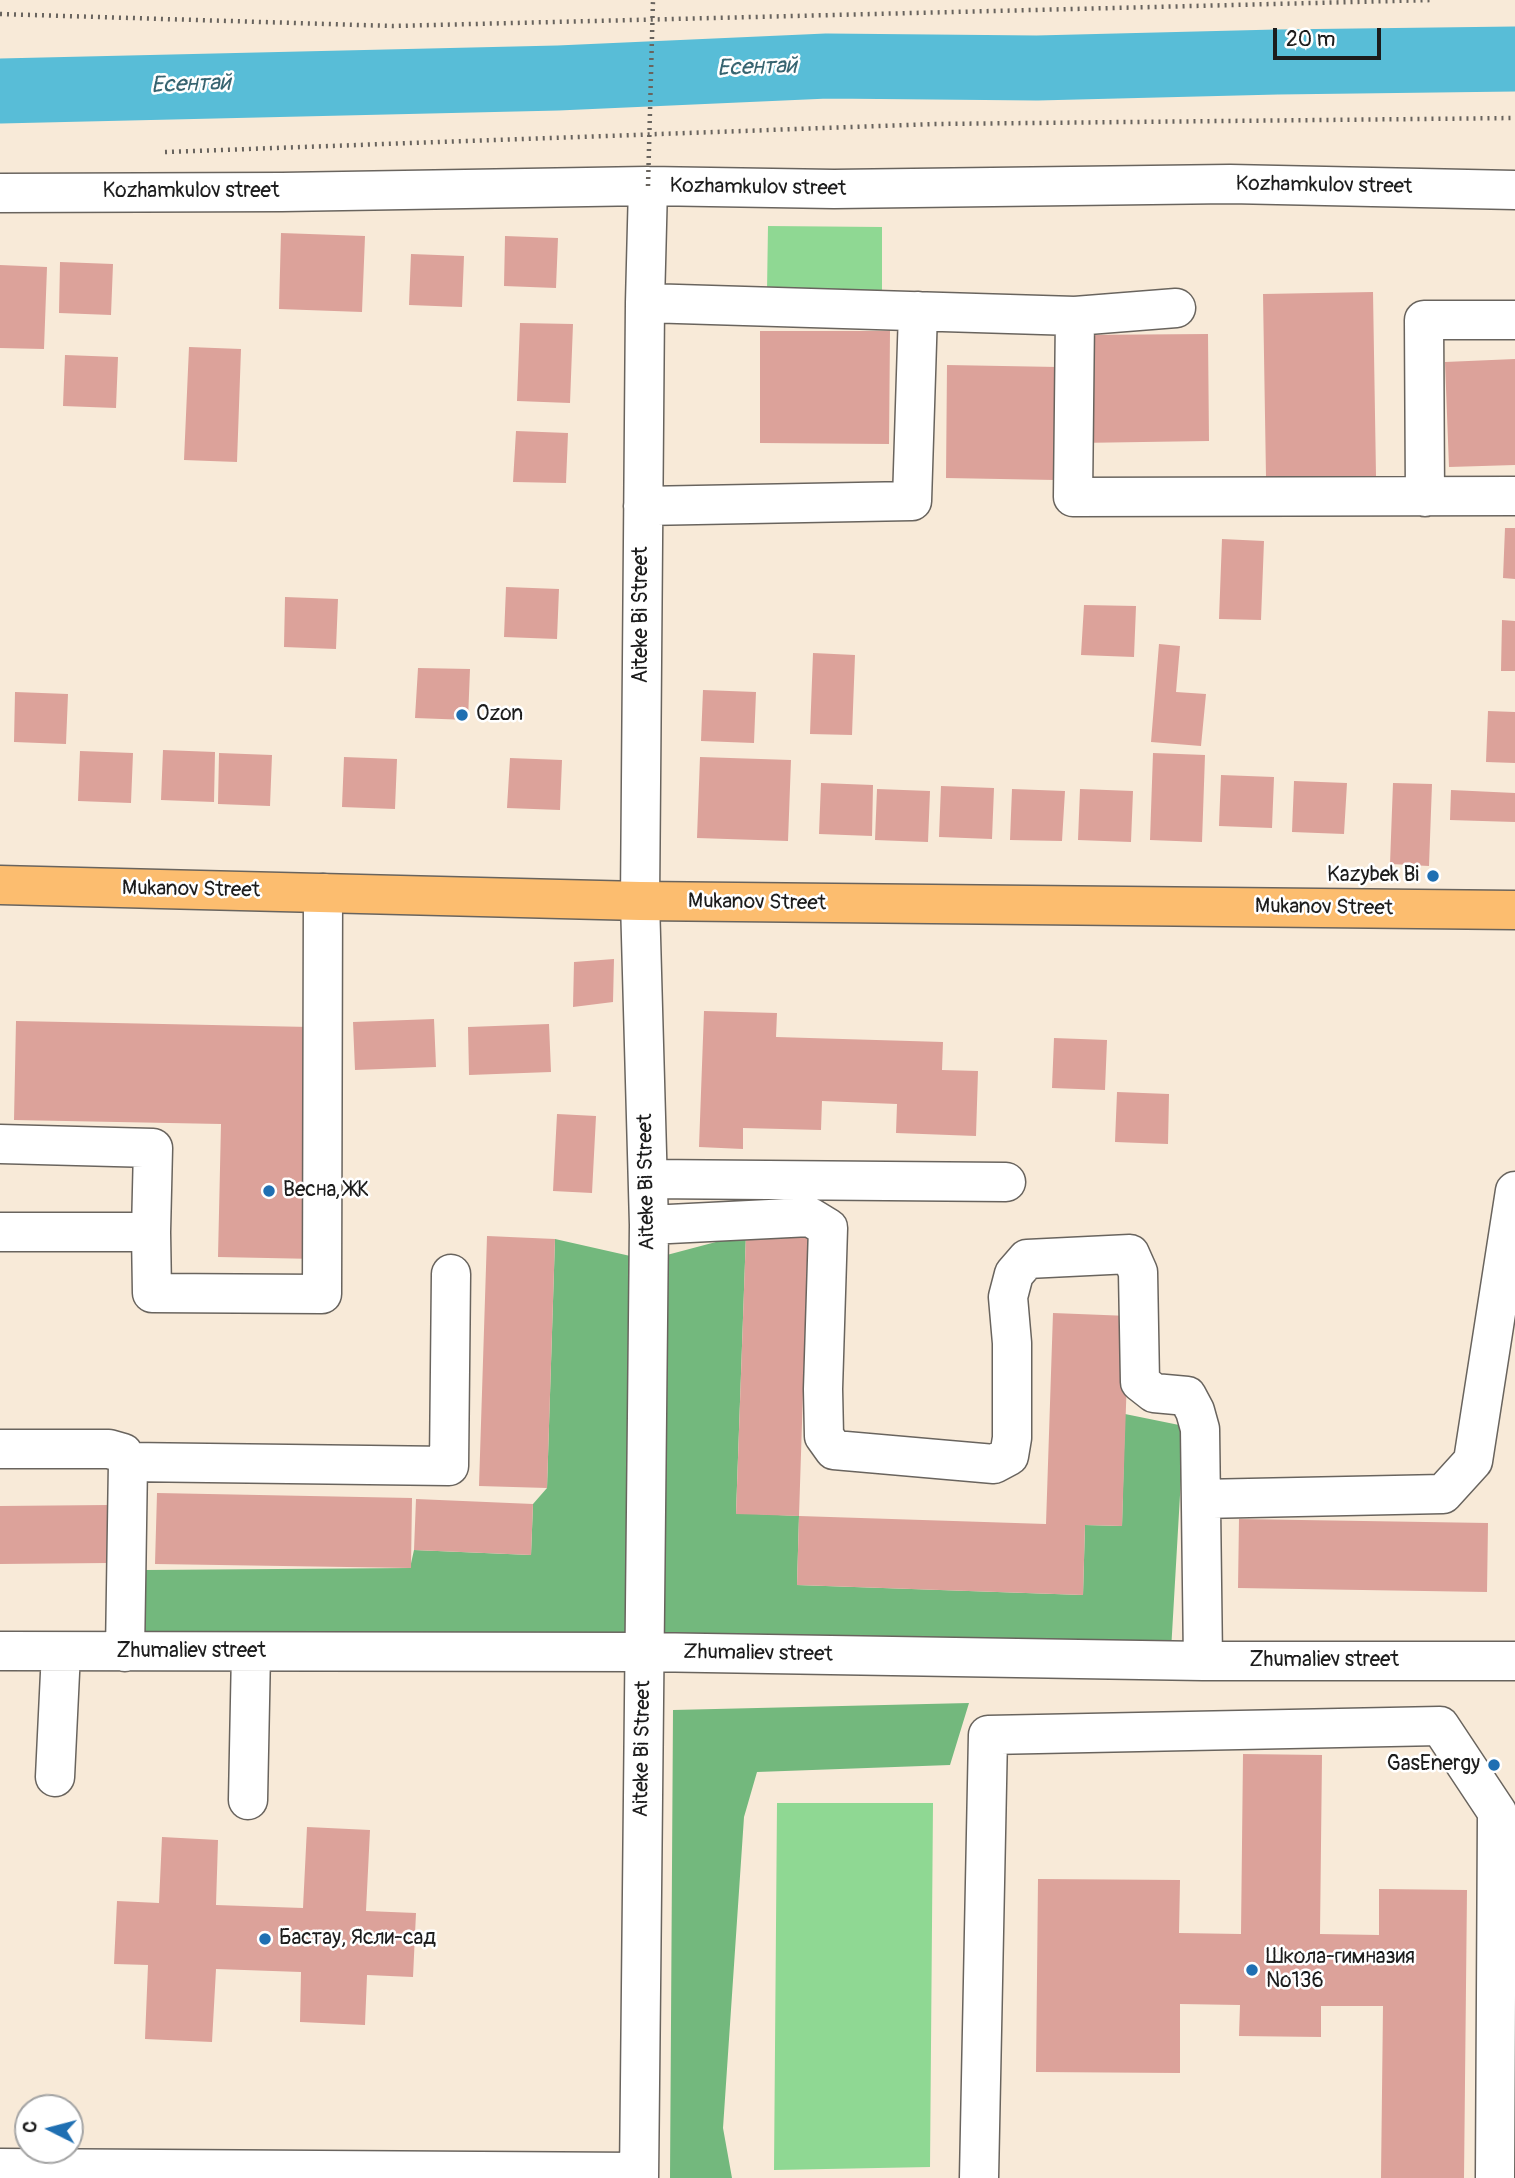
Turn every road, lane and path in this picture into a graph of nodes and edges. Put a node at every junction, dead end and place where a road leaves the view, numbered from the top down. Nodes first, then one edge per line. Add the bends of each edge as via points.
1 (653, 0) edge
2 (1433, 0) edge
3 (0, 14) edge
4 (1515, 118) edge
5 (153, 152) dead end
6 (649, 186) junction
7 (1515, 190) edge
8 (0, 192) edge
9 (645, 303) junction
10 (1176, 308) dead end
11 (918, 311) junction
12 (1074, 316) junction
13 (1515, 320) edge
14 (1515, 496) edge
15 (1425, 497) junction
16 (643, 506) junction
17 (0, 885) edge
18 (323, 893) junction
19 (640, 901) junction
20 (1515, 909) edge
21 (0, 1144) edge
22 (648, 1179) junction
23 (1006, 1182) dead end
24 (1515, 1191) edge
25 (649, 1226) junction
26 (0, 1232) edge
27 (151, 1232) junction
28 (451, 1274) dead end
29 (0, 1449) edge
30 (128, 1462) junction
31 (1201, 1499) junction
32 (0, 1651) edge
33 (61, 1652) junction
34 (125, 1652) junction
35 (251, 1652) junction
36 (645, 1652) junction
37 (1203, 1661) junction
38 (1515, 1661) edge
39 (55, 1777) dead end
40 (248, 1800) dead end
41 (1506, 1812) edge
42 (0, 2168) edge
43 (639, 2175) edge
44 (979, 2178) edge
45 (1495, 2178) edge

1 - 6 path, bridge
2 - 3 path via 393,26
4 - 5 path via 935,124
6 - 7 street, Kozhamkulov street via 834,189 1230,184
6 - 8 street, Kozhamkulov street
6 - 9 street, Aiteke Bi Street
9 - 11 street
9 - 16 street, Aiteke Bi Street
10 - 12 street
11 - 12 street
11 - 16 street via 912,501
12 - 15 street via 1073,497
13 - 15 street via 1424,320
14 - 15 street
16 - 19 street, Aiteke Bi Street
17 - 18 main road, Mukanov Street
18 - 19 main road, Mukanov Street
18 - 27 street via 322,1294 152,1293
19 - 20 main road, Mukanov Street
19 - 22 street, Aiteke Bi Street
21 - 27 street via 153,1148
22 - 23 street
22 - 25 street, Aiteke Bi Street
24 - 31 street via 1473,1461 1443,1494
25 - 31 street via 810,1217 828,1227 824,1436 834,1450 994,1464 1009,1456 1012,1438 1008,1297 1014,1274 1027,1259 1130,1254 1138,1272 1140,1382 1154,1393 1187,1396 1191,1403 1199,1429
25 - 36 street, Aiteke Bi Street
26 - 27 street
28 - 30 street via 449,1466
29 - 30 street via 109,1449 123,1453
30 - 34 street
31 - 37 street
32 - 33 street, Zhumaliev street
33 - 34 street, Zhumaliev street
33 - 39 street
34 - 35 street, Zhumaliev street
35 - 36 street, Zhumaliev street
35 - 40 street
36 - 37 street, Zhumaliev street
36 - 43 street, Aiteke Bi Street
37 - 38 street, Zhumaliev street
41 - 44 street via 1440,1726 988,1735
41 - 45 street
42 - 43 street

